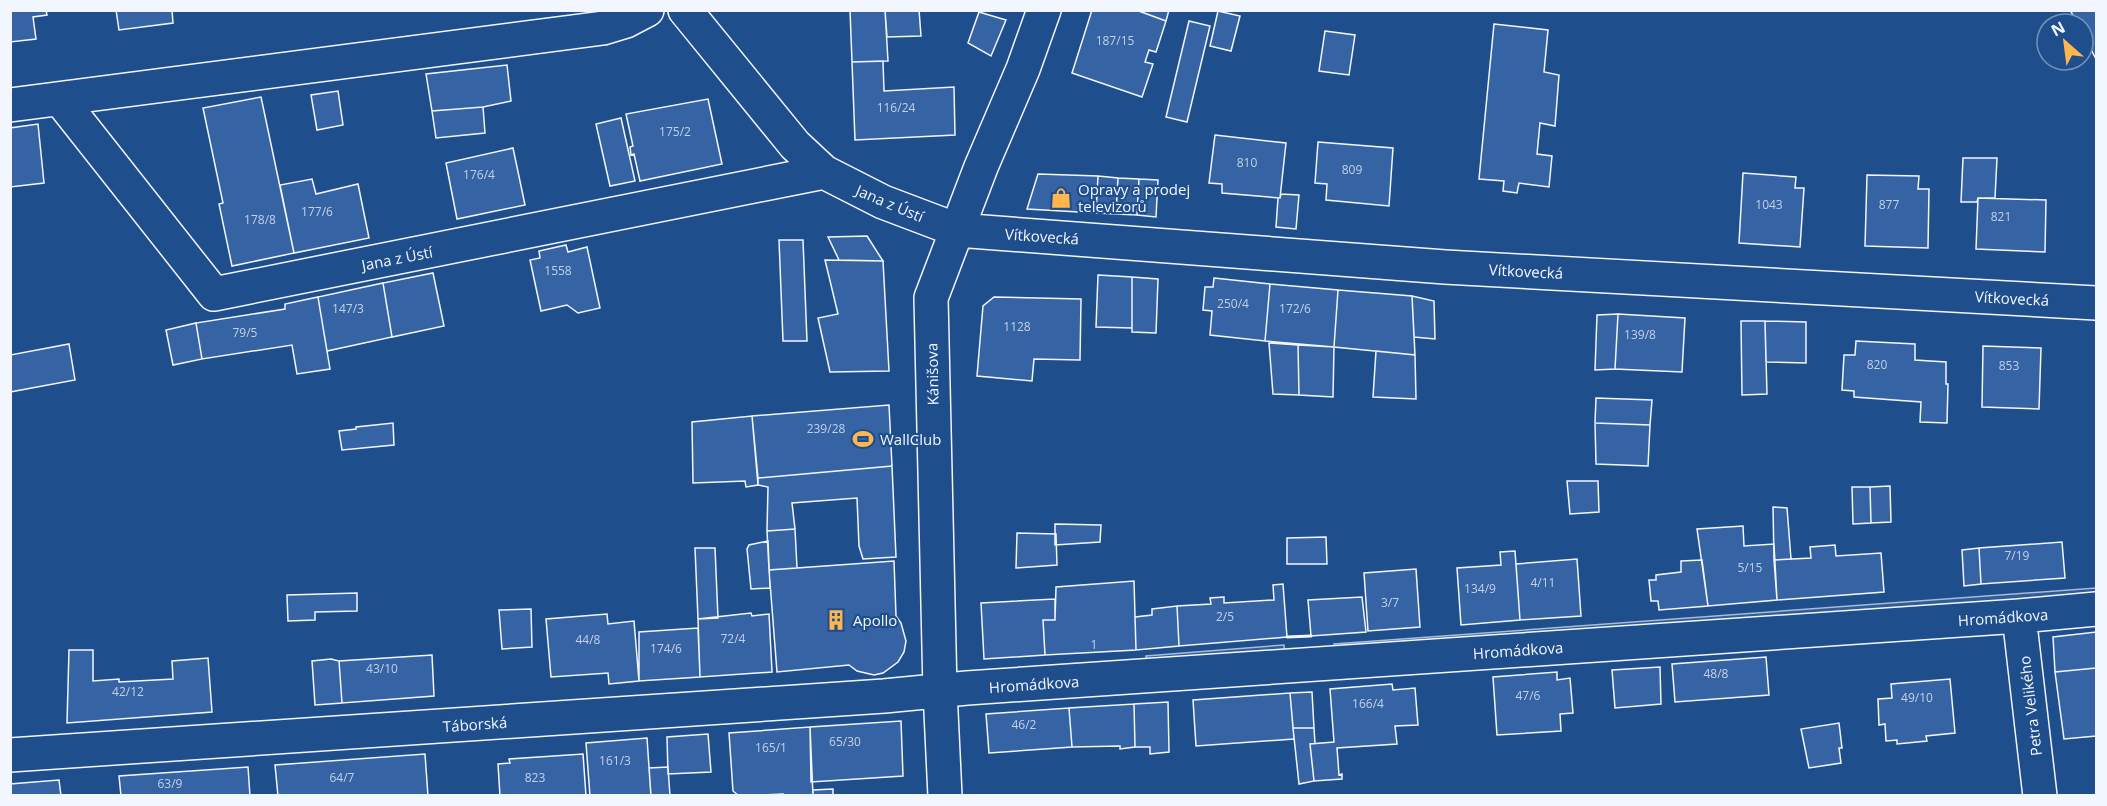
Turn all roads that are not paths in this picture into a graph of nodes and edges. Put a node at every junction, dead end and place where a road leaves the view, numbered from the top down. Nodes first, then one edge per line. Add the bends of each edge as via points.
1 (647, 10) edge
2 (685, 10) edge
3 (1044, 10) edge
4 (60, 99) junction
5 (10, 105) edge
6 (824, 172) junction
7 (957, 230) junction
8 (2097, 303) edge
9 (2097, 609) edge
10 (2019, 616) junction
11 (940, 691) junction
12 (10, 755) edge
13 (945, 795) edge
14 (2040, 795) edge

1 - 4 street via 603,28
2 - 6 street, Jana z Ústí via 795,145
3 - 7 street, Kánišova
4 - 5 street
4 - 6 street, Jana z Ústí via 214,294
6 - 7 street, Jana z Ústí via 883,202
7 - 8 street, Vítkovecká via 1445,267
7 - 11 street, Kánišova via 931,298
9 - 10 street, Hromádkova
10 - 11 street, Hromádkova
10 - 14 street, Petra Velikého
11 - 12 street, Táborská
11 - 13 street, Kánišova

